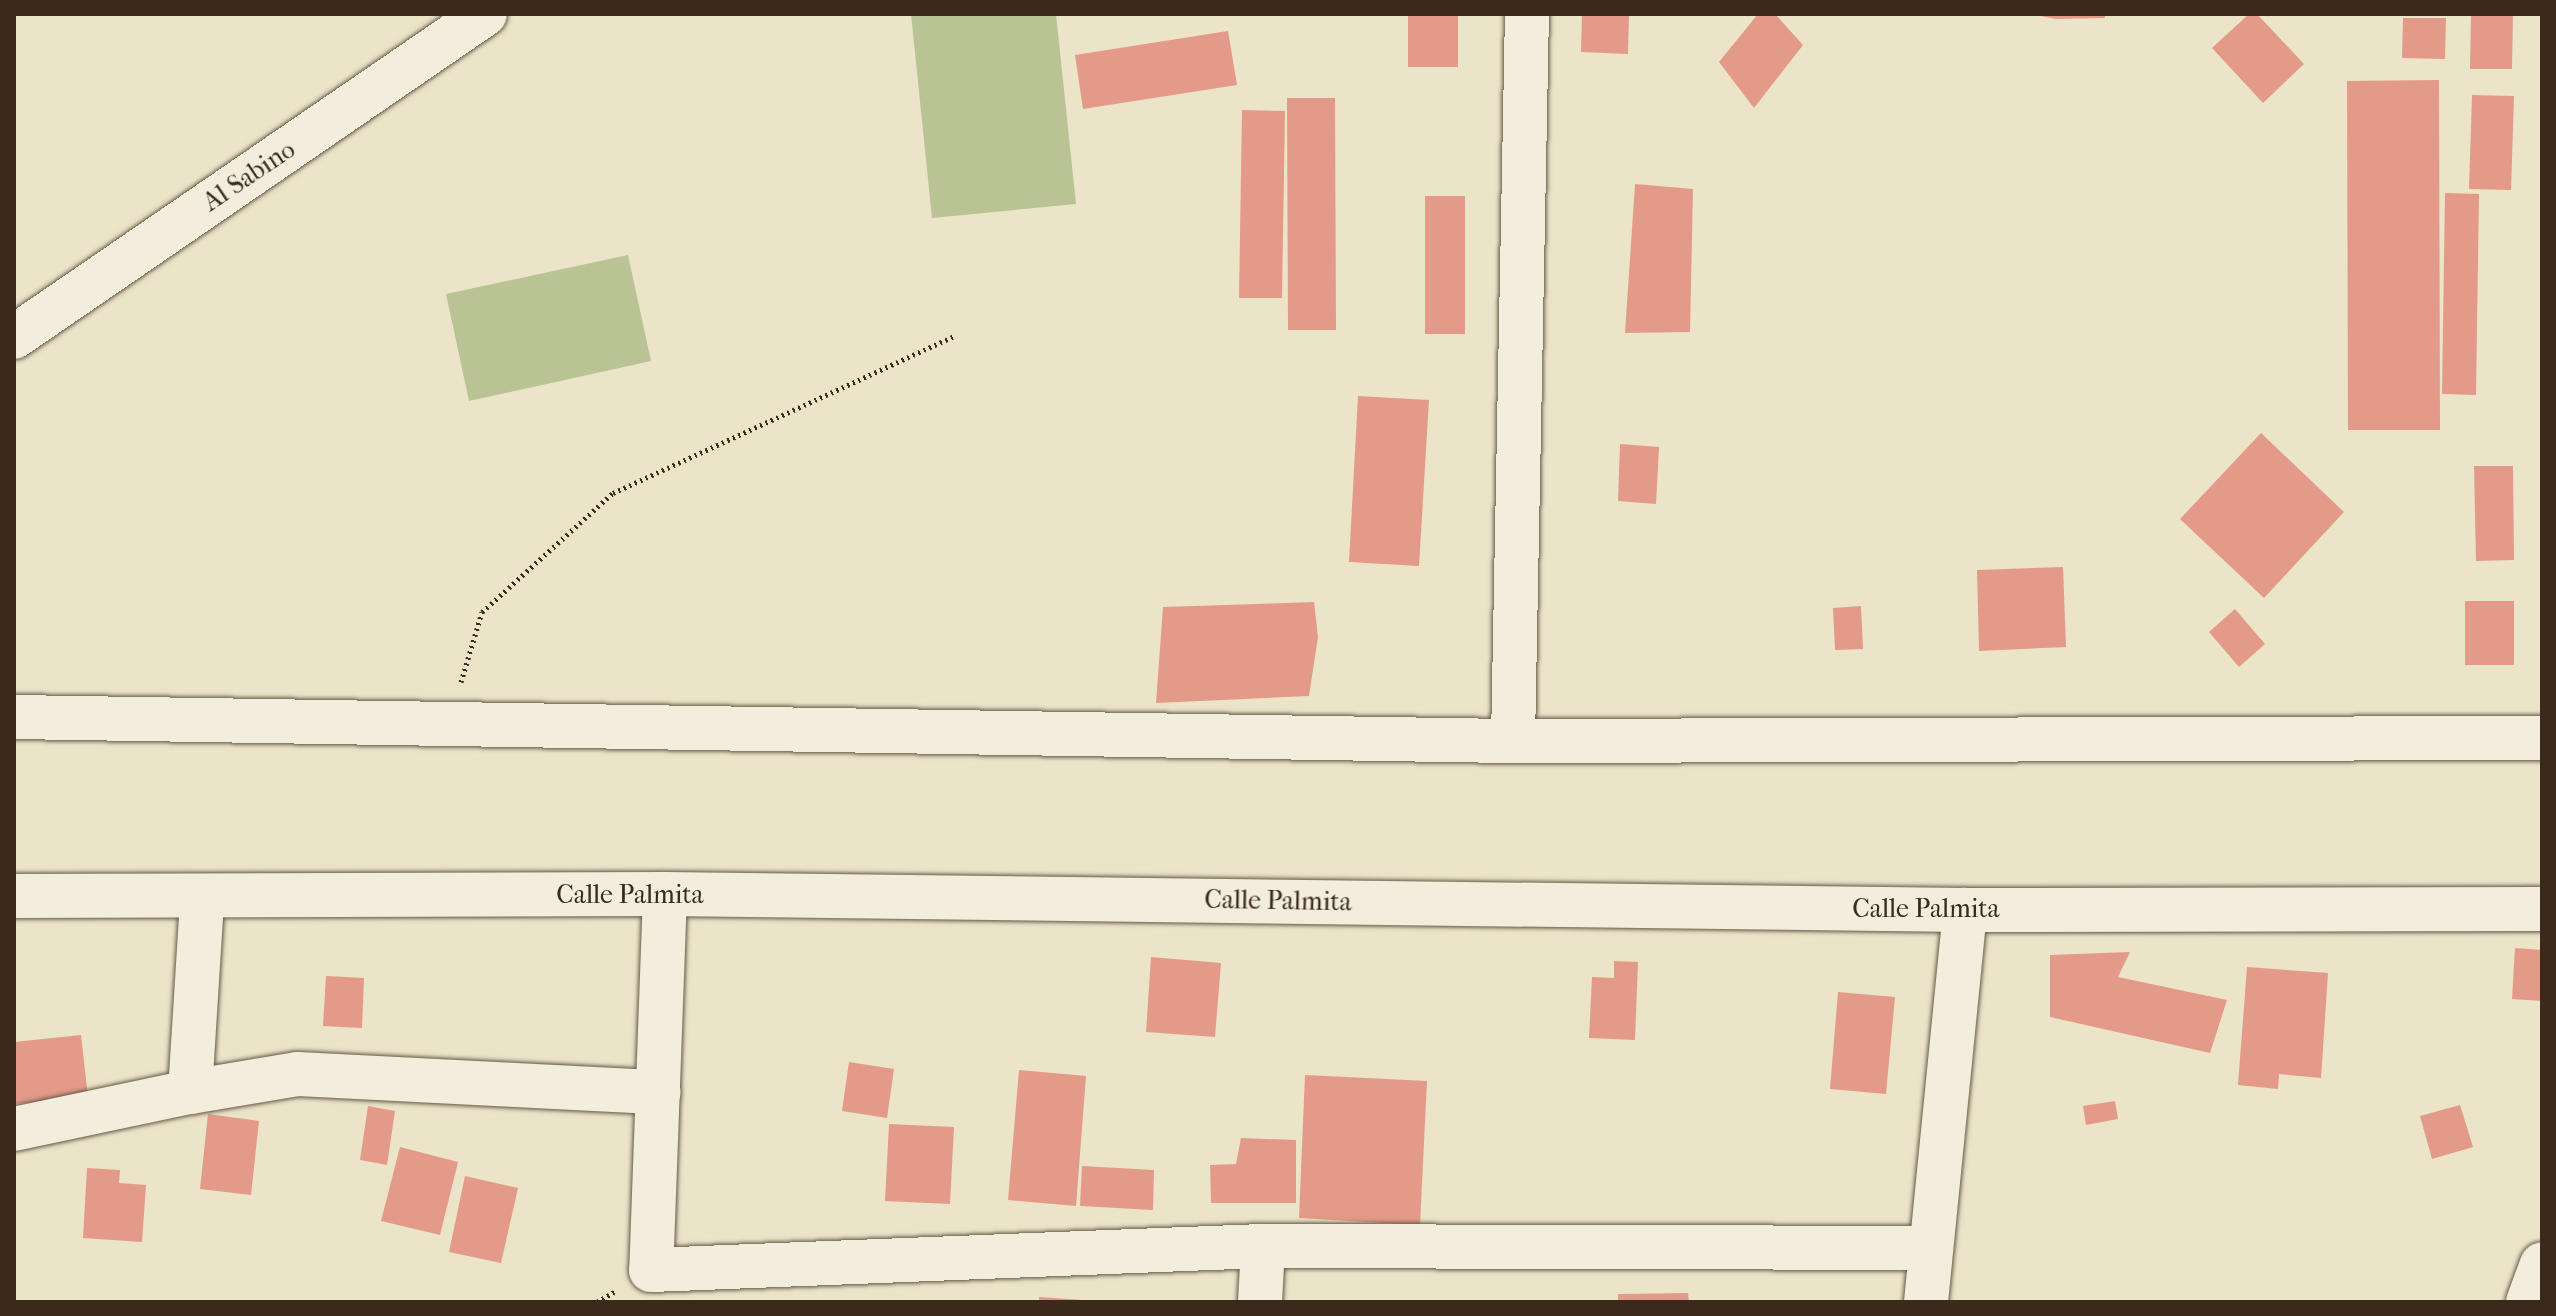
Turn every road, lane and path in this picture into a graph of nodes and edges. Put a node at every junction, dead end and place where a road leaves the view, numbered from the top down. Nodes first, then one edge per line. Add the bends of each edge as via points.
1 (485, 14) edge
2 (1527, 14) edge
3 (954, 336) dead end
4 (14, 337) edge
5 (14, 717) edge
6 (447, 725) junction
7 (2542, 738) edge
8 (1513, 741) junction
9 (665, 894) junction
10 (14, 896) edge
11 (202, 899) junction
12 (2542, 909) edge
13 (1965, 910) junction
14 (190, 1092) junction
15 (659, 1092) junction
16 (14, 1129) edge
17 (1263, 1246) junction
18 (1928, 1248) junction
19 (2542, 1264) edge
20 (1260, 1302) edge
21 (1926, 1302) edge
22 (2528, 1302) edge

1 - 4 street, Al Sabino
2 - 8 street
3 - 6 path via 613,493 482,612
5 - 6 street
6 - 8 street
7 - 8 street
9 - 11 street, Calle Palmita
9 - 13 street, Calle Palmita
9 - 15 street
10 - 11 street, Calle Palmita
11 - 14 street
12 - 13 street, Calle Palmita
13 - 18 street
14 - 15 street via 298,1074
14 - 16 street
15 - 17 street via 651,1270
17 - 18 street
17 - 20 street
18 - 21 street
19 - 22 street

